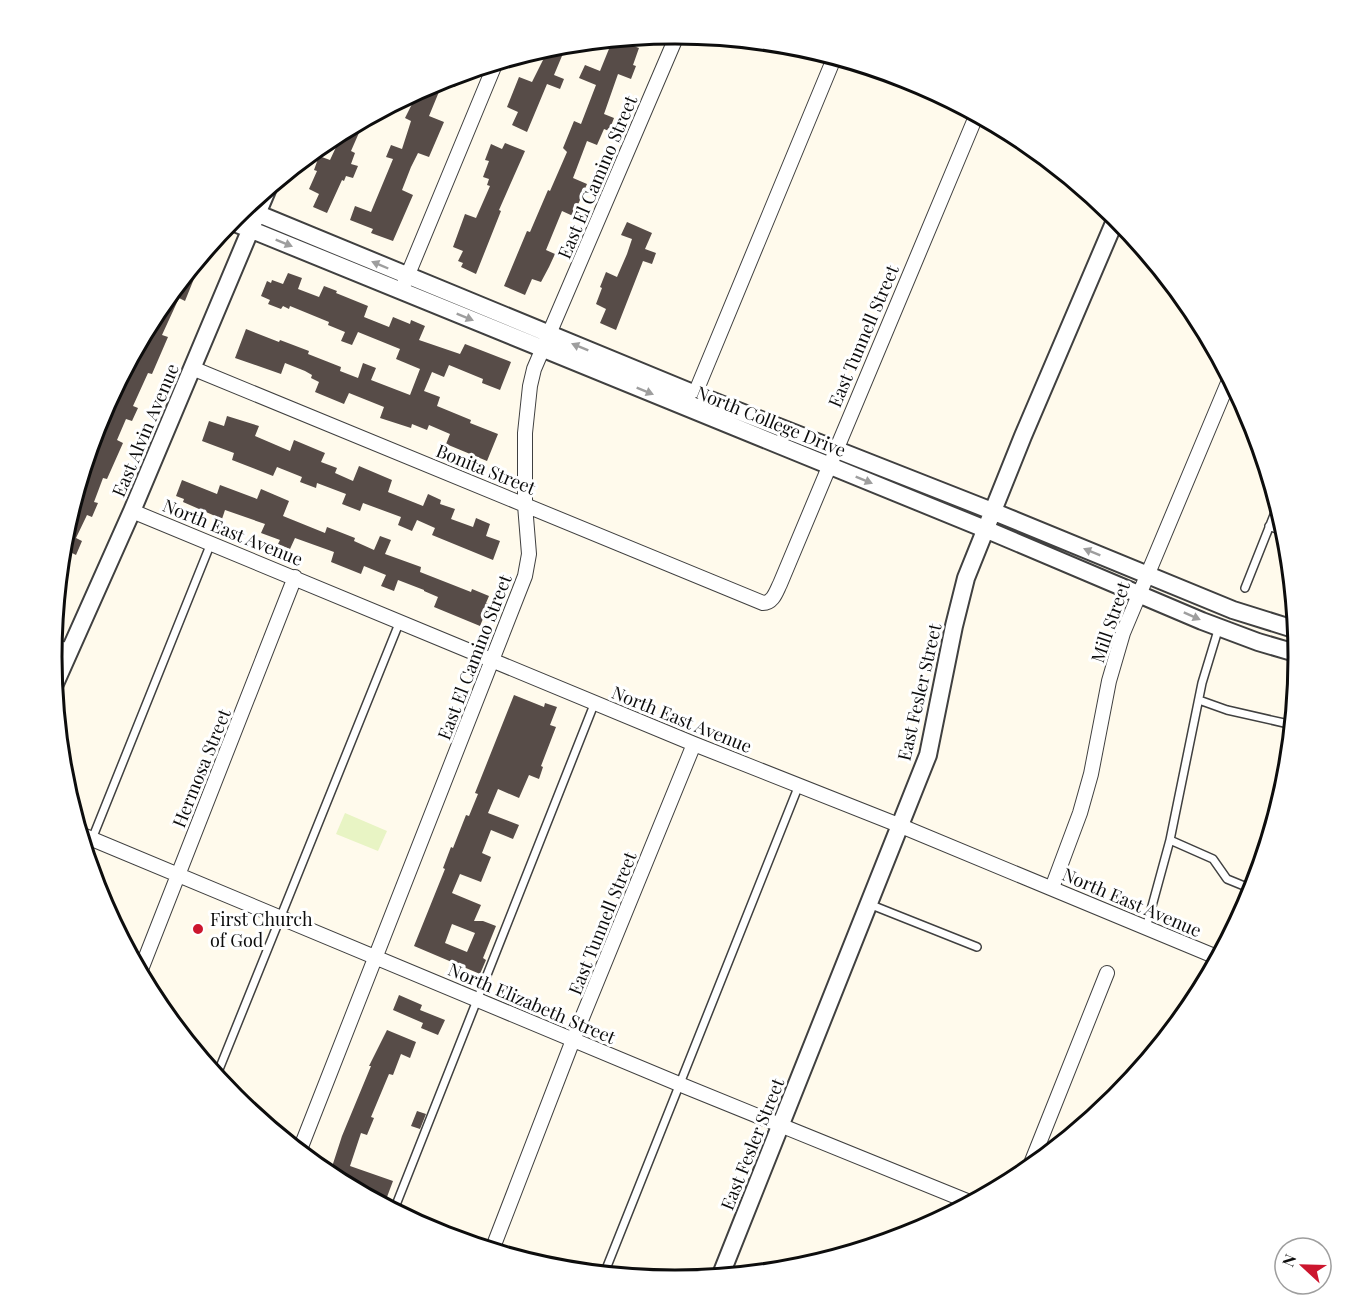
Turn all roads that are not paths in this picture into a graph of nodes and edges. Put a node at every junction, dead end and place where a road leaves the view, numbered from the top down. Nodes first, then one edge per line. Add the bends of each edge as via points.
1 (673, 44) edge
2 (832, 64) edge
3 (492, 72) edge
4 (974, 122) edge
5 (253, 213) edge
6 (250, 216) edge
7 (240, 225) edge
8 (1113, 227) edge
9 (250, 230) junction
10 (404, 283) junction
11 (546, 341) junction
12 (192, 368) junction
13 (1226, 387) edge
14 (692, 401) junction
15 (835, 449) junction
16 (828, 466) junction
17 (525, 505) junction
18 (132, 511) junction
19 (992, 512) junction
20 (1273, 518) edge
21 (1269, 526) junction
22 (1275, 528) edge
23 (985, 529) junction
24 (211, 543) junction
25 (1146, 574) junction
26 (295, 577) junction
27 (1245, 588) dead end
28 (1138, 593) junction
29 (766, 603) joint
30 (400, 621) junction
31 (1219, 627) junction
32 (1288, 627) edge
33 (62, 649) edge
34 (1289, 651) edge
35 (69, 652) junction
36 (493, 659) junction
37 (62, 667) edge
38 (1199, 700) junction
39 (595, 702) junction
40 (1285, 723) edge
41 (694, 744) junction
42 (799, 786) junction
43 (901, 826) junction
44 (88, 832) edge
45 (90, 839) edge
46 (1170, 840) junction
47 (178, 876) junction
48 (1244, 886) edge
49 (1052, 888) junction
50 (869, 904) junction
51 (281, 918) junction
52 (1146, 928) junction
53 (977, 947) dead end
54 (1212, 955) edge
55 (376, 957) junction
56 (144, 963) edge
57 (1107, 973) dead end
58 (476, 999) junction
59 (573, 1040) junction
60 (220, 1068) edge
61 (679, 1084) junction
62 (780, 1125) junction
63 (302, 1144) edge
64 (1035, 1154) edge
65 (962, 1199) edge
66 (397, 1203) edge
67 (495, 1243) edge
68 (607, 1266) edge
69 (723, 1268) edge

1 - 11 street, East El Camino Street
2 - 14 street
3 - 10 street
4 - 15 street, East Tunnell Street
10 -> 5 street, North College Drive
6 - 9 street, East Alvin Avenue
7 - 9 street, North College Drive
8 - 19 street, East Fesler Street
9 -> 10 street, North College Drive
9 - 12 street, East Alvin Avenue
10 - 11 street, North College Drive
11 - 14 street, North College Drive
11 - 17 street, East El Camino Street via 530,386 525,433
12 - 17 street, Bonita Street
12 - 18 street, East Alvin Avenue
13 - 25 street, Mill Street
14 - 15 street, North College Drive
14 - 16 street, North College Drive
15 - 16 street, East Tunnell Street
15 - 19 street, North College Drive
16 -> 23 street, North College Drive
16 - 29 street, East Tunnell Street via 780,584
17 - 29 street, Bonita Street
17 - 36 street, East El Camino Street via 529,554 525,576
18 - 24 street, North East Avenue
18 - 35 street, East Alvin Avenue
19 - 23 street, East Fesler Street
25 -> 19 street, North College Drive
20 - 21 lane
21 - 22 lane
21 - 27 lane
23 - 28 street, North College Drive
23 - 43 street, East Fesler Street via 966,578 928,756
24 - 26 street, North East Avenue
24 - 44 lane
25 - 28 street, Mill Street
25 - 32 street, North College Drive via 1233,610
26 - 30 street, North East Avenue
26 - 47 street, Hermosa Street
28 -> 31 street, North College Drive
28 - 49 street, Mill Street via 1109,681 1080,813
30 - 36 street, North East Avenue
30 - 51 lane
31 - 34 street, North College Drive
31 - 38 lane
33 - 35 street
35 - 37 street, East Alvin Avenue
36 - 39 street, North East Avenue
36 - 55 street, East El Camino Street
38 - 40 lane
38 - 46 lane
39 - 41 street, North East Avenue
39 - 58 lane
41 - 42 street, North East Avenue
41 - 59 street, East Tunnell Street
42 - 43 street, North East Avenue
42 - 61 lane
43 - 49 street, North East Avenue
43 - 50 street, East Fesler Street
45 - 47 street, North Elizabeth Street
46 - 48 lane via 1213,859 1227,879
46 - 52 lane
47 - 51 street, North Elizabeth Street
47 - 56 street, Hermosa Street
49 - 52 street, North East Avenue
50 - 53 lane
50 - 62 street, East Fesler Street
51 - 55 street, North Elizabeth Street
51 - 60 lane
52 - 54 street, North East Avenue
55 - 58 street, North Elizabeth Street
55 - 63 street, East El Camino Street
57 - 64 street
58 - 59 street, North Elizabeth Street
58 - 66 lane
59 - 61 street, North Elizabeth Street
59 - 67 street, East Tunnell Street
61 - 62 street, North Elizabeth Street
61 - 68 lane
62 - 65 street, North Elizabeth Street
62 - 69 street, East Fesler Street

